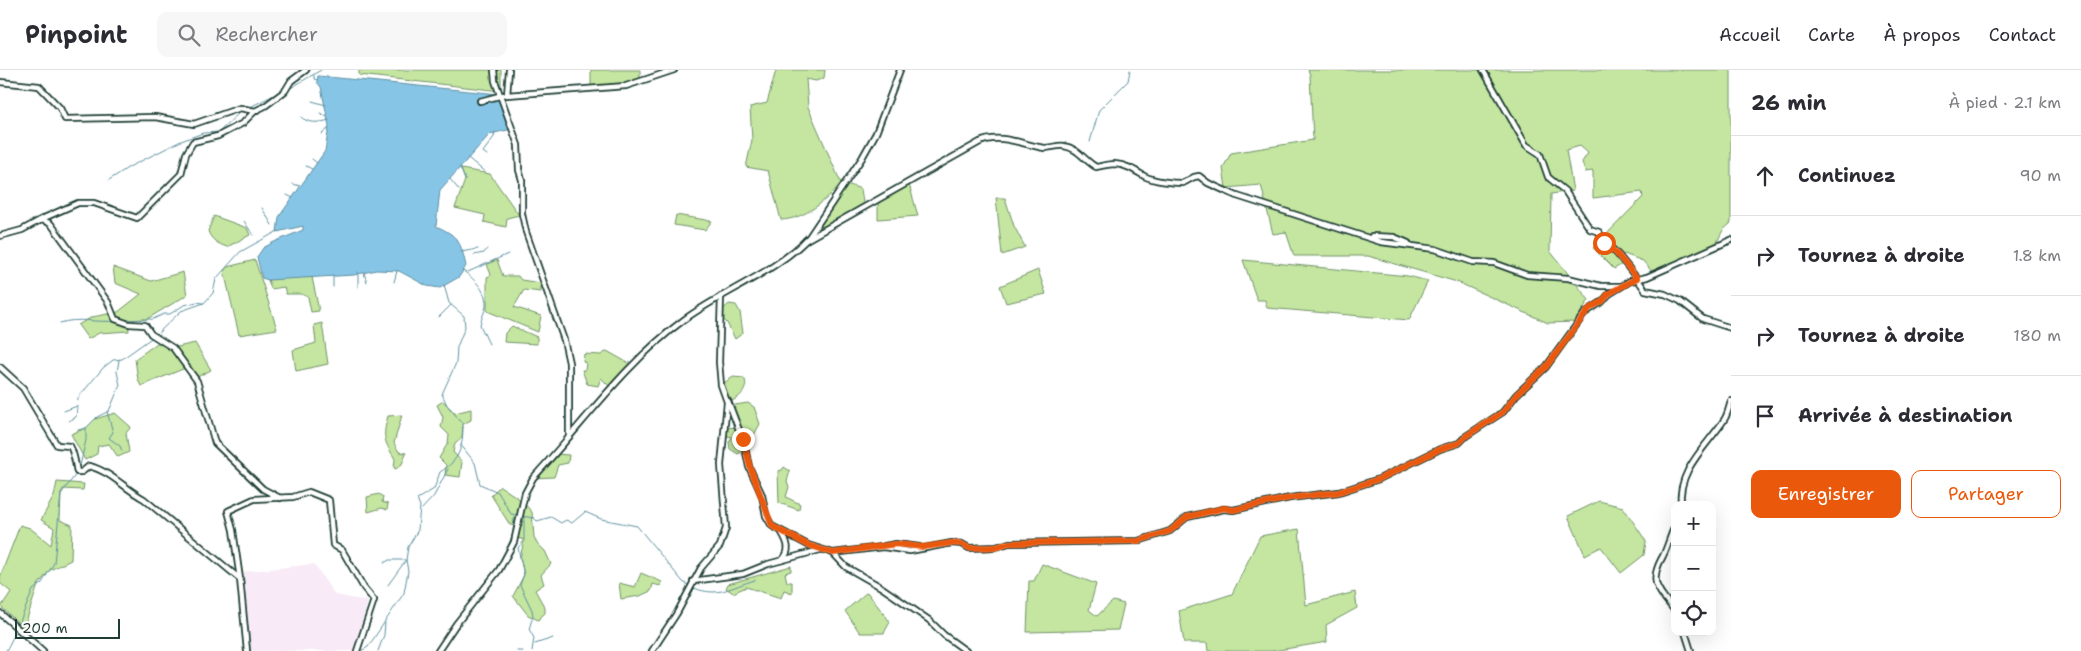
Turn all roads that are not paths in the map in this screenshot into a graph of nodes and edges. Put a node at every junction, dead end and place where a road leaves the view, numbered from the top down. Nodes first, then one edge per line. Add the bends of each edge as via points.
1 (306, 70) edge
2 (494, 70) edge
3 (509, 70) edge
4 (674, 70) edge
5 (900, 70) edge
6 (1483, 70) edge
7 (0, 82) edge
8 (507, 95) junction
9 (501, 96) junction
10 (480, 101) dead end
11 (255, 110) junction
12 (39, 221) junction
13 (0, 236) edge
14 (806, 240) junction
15 (1731, 240) edge
16 (1637, 278) junction
17 (1622, 286) junction
18 (721, 296) junction
19 (1731, 328) edge
20 (0, 367) edge
21 (727, 399) junction
22 (1731, 401) edge
23 (569, 437) junction
24 (280, 498) junction
25 (1681, 501) edge
26 (782, 532) junction
27 (1671, 536) edge
28 (821, 549) junction
29 (833, 553) junction
30 (780, 562) junction
31 (240, 579) junction
32 (693, 580) junction
33 (1671, 606) edge
34 (0, 613) edge
35 (1686, 636) edge
36 (43, 651) edge
37 (247, 651) edge
38 (357, 651) edge
39 (438, 651) edge
40 (652, 651) edge
41 (966, 651) edge
42 (1690, 651) edge

1 - 11 street via 280,94
2 - 9 street
3 - 8 street
4 - 8 street via 626,86
5 - 14 street via 881,122 862,158
6 - 16 street via 1526,145 1540,154 1548,177 1565,192 1590,228 1599,232 1604,243
7 - 11 street via 40,86 60,108 65,119 155,117 194,124 240,108
8 - 9 street
9 - 10 street
9 - 23 street via 518,145 526,232 569,363
11 - 12 street via 243,123 193,142 181,174 137,218 94,203 78,203
12 - 13 street
12 - 24 street via 51,224 108,302 115,319 146,325 150,334 173,348 197,381 215,443 270,495
14 - 17 street via 980,142 991,139 1045,148 1064,146 1085,156 1096,167 1121,165 1163,181 1183,183 1199,176 1237,196 1355,233 1394,237 1409,244 1477,263 1494,263 1527,275
14 - 18 street via 775,264
15 - 16 street via 1647,277
16 - 17 street
16 - 19 street via 1645,290 1665,294 1703,319
17 - 29 street via 1585,313 1546,367 1503,412 1459,443 1379,479 1332,494 1290,498 1233,510 1224,508 1187,517 1170,531 1138,541 1009,543 969,548 952,543 910,551 883,547
18 - 21 street via 719,362 721,385
18 - 23 street via 685,318 617,380
20 - 31 street via 23,388 57,445 70,446 77,472 89,466 102,471 144,499
21 - 26 street via 762,495 768,522
21 - 32 street via 721,465 726,528 720,546
22 - 25 street via 1725,419 1686,473
23 - 39 street via 533,478 525,493 514,542 499,570
24 - 31 street via 254,499 228,511 234,530
24 - 38 street via 309,492 329,500 333,545 342,550 374,600
26 - 28 street
26 - 30 street via 788,552
27 - 33 street via 1656,564 1654,577 1656,587
28 - 29 street
28 - 30 street
29 - 41 street via 846,567 929,620 944,636
30 - 32 street via 743,574
31 - 37 street
32 - 40 street via 677,613
34 - 36 street
35 - 42 street

